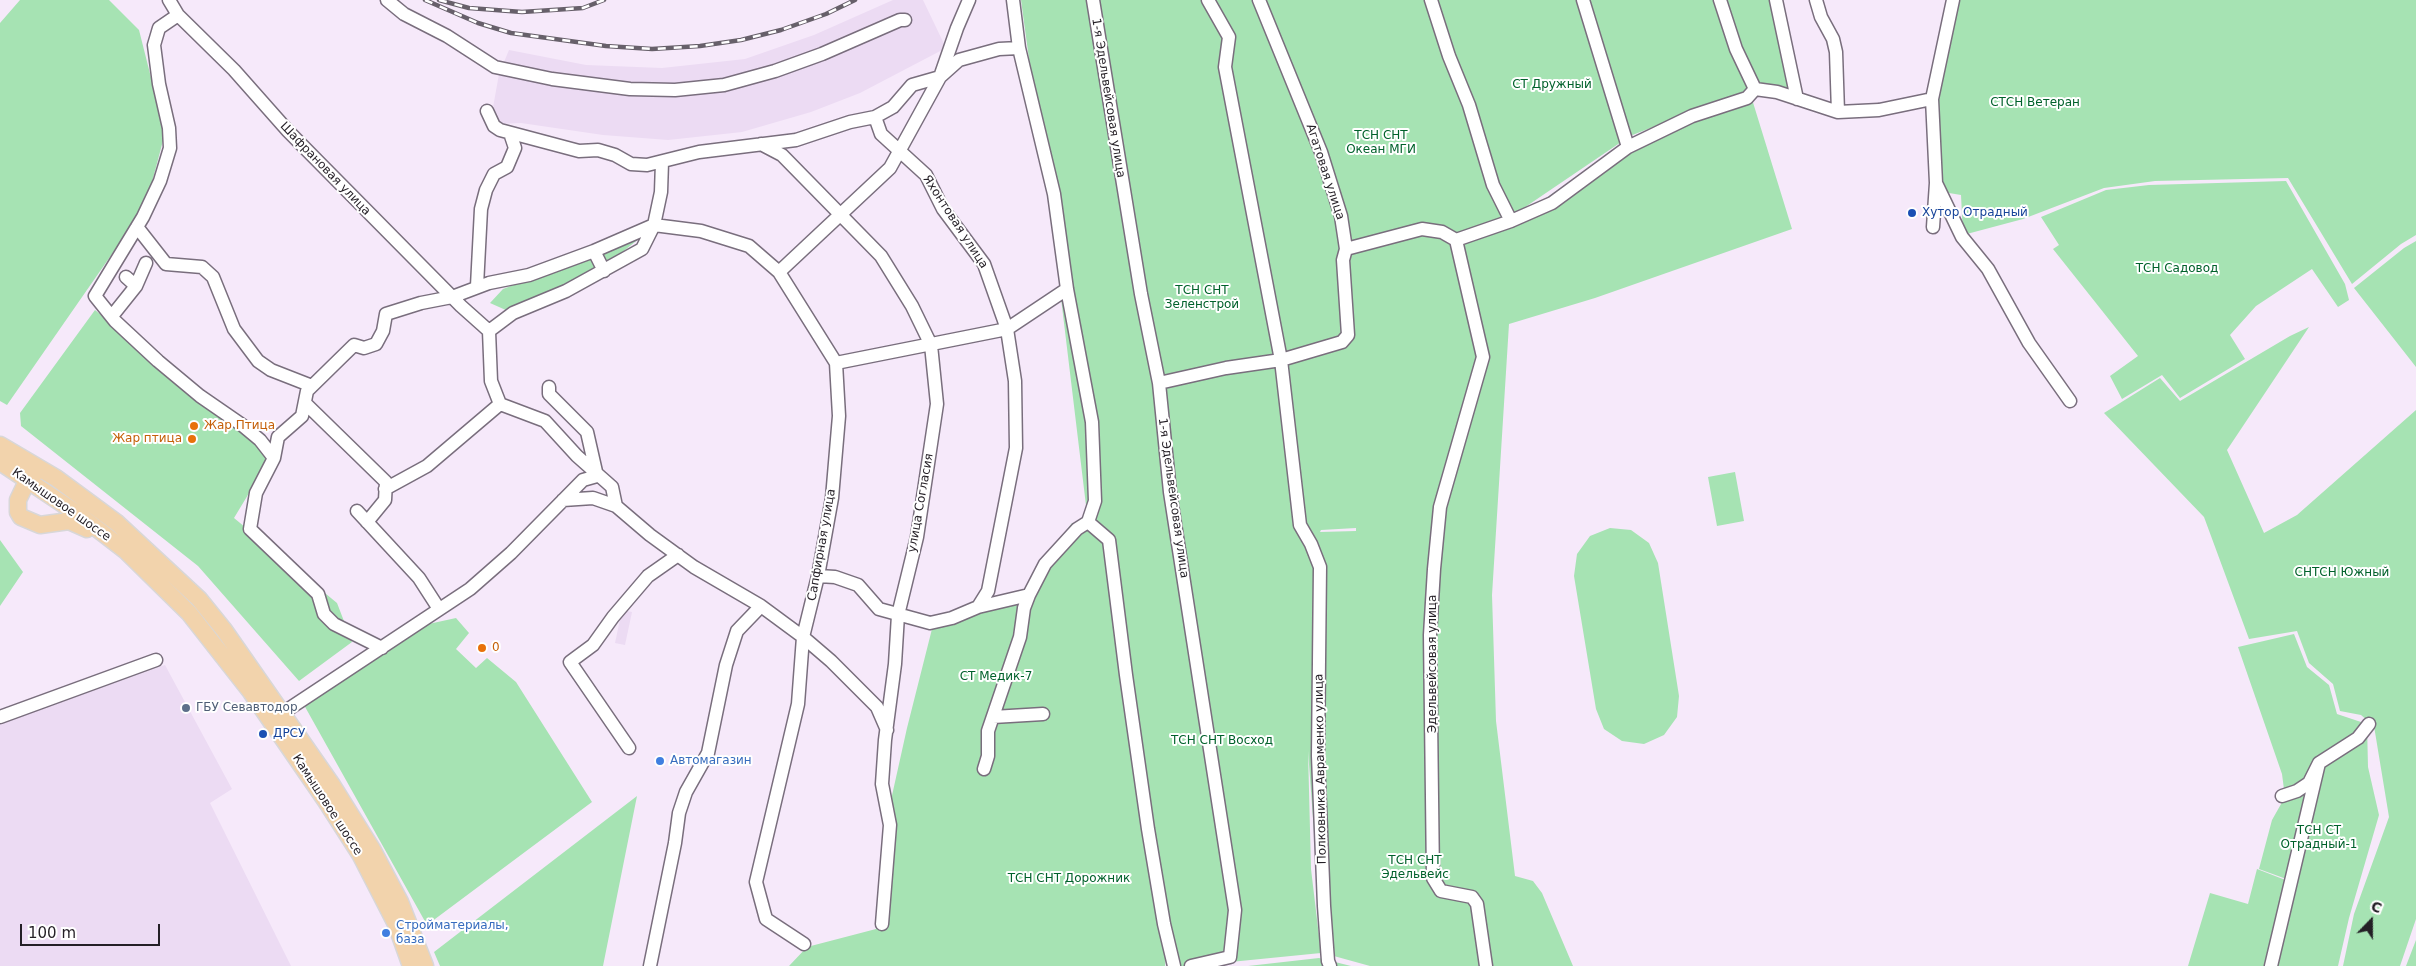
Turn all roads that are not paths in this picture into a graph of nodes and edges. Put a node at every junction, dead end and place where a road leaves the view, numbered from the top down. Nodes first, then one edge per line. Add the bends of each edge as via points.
1 (169, 0) edge
2 (387, 0) edge
3 (969, 0) edge
4 (1012, 0) edge
5 (1093, 0) edge
6 (1208, 0) edge
7 (1260, 0) edge
8 (1431, 0) edge
9 (1583, 0) edge
10 (1720, 0) edge
11 (1776, 0) edge
12 (1816, 0) edge
13 (1953, 0) edge
14 (178, 14) junction
15 (905, 20) dead end
16 (1019, 48) junction
17 (940, 76) junction
18 (1751, 93) junction
19 (1797, 99) junction
20 (1932, 99) junction
21 (487, 111) dead end
22 (1838, 112) junction
23 (875, 117) junction
24 (510, 132) junction
25 (761, 144) junction
26 (1628, 147) junction
27 (900, 152) junction
28 (662, 162) junction
29 (1936, 183) junction
30 (842, 214) junction
31 (1511, 221) junction
32 (654, 225) junction
33 (1933, 227) dead end
34 (137, 228) junction
35 (1456, 240) junction
36 (1346, 249) junction
37 (594, 251) junction
38 (146, 263) dead end
39 (604, 271) junction
40 (778, 272) junction
41 (478, 286) junction
42 (1067, 289) junction
43 (452, 297) junction
44 (112, 316) junction
45 (1007, 329) junction
46 (489, 331) junction
47 (931, 345) junction
48 (1282, 360) junction
49 (836, 363) junction
50 (1159, 383) junction
51 (312, 386) junction
52 (550, 387) dead end
53 (2070, 401) dead end
54 (305, 403) junction
55 (500, 404) junction
56 (0, 445) edge
57 (274, 458) junction
58 (0, 462) edge
59 (597, 476) junction
60 (28, 479) junction
61 (385, 489) junction
62 (88, 500) junction
63 (563, 500) junction
64 (616, 506) junction
65 (357, 511) dead end
66 (367, 522) junction
67 (1088, 522) junction
68 (126, 551) junction
69 (678, 555) junction
70 (818, 576) junction
71 (1029, 594) junction
72 (762, 606) junction
73 (978, 607) junction
74 (440, 609) junction
75 (898, 615) junction
76 (803, 637) junction
77 (382, 648) junction
78 (156, 660) dead end
79 (281, 714) junction
80 (1043, 714) dead end
81 (0, 717) edge
82 (993, 717) junction
83 (2369, 724) dead end
84 (887, 730) junction
85 (629, 748) dead end
86 (2319, 763) junction
87 (984, 769) dead end
88 (2297, 791) junction
89 (2282, 796) dead end
90 (2310, 806) junction
91 (882, 924) dead end
92 (804, 944) dead end
93 (413, 966) edge
94 (650, 966) edge
95 (1174, 966) edge
96 (1191, 966) edge
97 (1330, 966) edge
98 (1486, 966) edge
99 (2271, 966) edge

1 - 14 street, Шафрановая улица
2 - 15 street via 404,14 447,36 495,67 552,79 630,89 676,90 724,85 814,57
3 - 17 street
4 - 16 street
5 - 50 street, 1-я Эдельвейсовая улица via 1141,294
6 - 48 street, Полковника Авраменко улица via 1229,37 1225,67
7 - 36 street, Агатовая улица via 1321,152 1341,216
8 - 31 street via 1493,185
9 - 26 street
10 - 18 street
11 - 19 street
12 - 22 street via 1836,52
13 - 20 street
14 - 34 street via 159,28 154,46 170,148 160,181
14 - 43 street, Шафрановая улица via 234,70 288,132
16 - 17 street via 999,49 959,60
16 - 42 street via 1054,194
17 - 23 street via 912,84 893,108
17 - 27 street
18 - 19 street via 1777,92
18 - 26 street via 1692,116
19 - 22 street
20 - 22 street via 1879,110
20 - 29 street
21 - 24 street via 494,126
23 - 25 street via 796,140
23 - 27 street, Яхонтовая улица via 881,134
24 - 28 street via 579,152 598,150 631,164
24 - 41 street via 515,148 507,167 494,174 481,209
25 - 28 street via 699,152
25 - 30 street, улица Согласия via 782,155
26 - 31 street via 1552,203
27 - 30 street via 890,168
27 - 45 street, Яхонтовая улица via 926,175 943,209 984,264
28 - 32 street via 661,192
29 - 33 street
29 - 53 street via 1962,237 1988,269 2029,343
30 - 40 street
30 - 47 street, улица Согласия via 881,256 912,306
31 - 35 street
32 - 37 street
32 - 39 street via 642,249
32 - 40 street, Сапфирная улица via 701,231 749,246
34 - 44 street via 95,296
34 - 51 street via 166,264 202,267 213,277 234,329 258,361 271,370
35 - 36 street via 1442,232 1422,229
35 - 98 street, Эдельвейсовая улица via 1483,357 1440,507 1434,568 1430,635 1433,869 1434,883 1441,891 1472,897 1477,904
36 - 48 street, Агатовая улица via 1343,260 1348,335 1342,342
37 - 39 street
37 - 41 street via 529,275
38 - 44 street via 131,281
39 - 46 street via 513,313
40 - 49 street, Сапфирная улица
41 - 43 street
42 - 45 street
42 - 67 street via 1092,422 1095,500
43 - 46 street, Шафрановая улица
43 - 51 street via 386,314 383,331 376,344 364,348 354,345
44 - 57 street via 172,372 260,440
45 - 47 street
45 - 73 street, Яхонтовая улица via 1015,382 1016,448 988,591
46 - 55 street via 491,381
47 - 49 street
47 - 75 street, улица Согласия via 936,404 917,537
48 - 50 street, Агатовая улица
48 - 97 street, Полковника Авраменко улица via 1300,525 1320,567 1318,756 1324,915
49 - 70 street, Сапфирная улица via 839,425 832,498
50 - 96 street, 1-я Эдельвейсовая улица via 1170,492 1235,910 1230,957
51 - 54 street via 307,391
52 - 59 street via 550,394 588,432
54 - 57 street via 302,416 278,437
54 - 61 street via 386,482
55 - 59 street via 545,421
55 - 61 street via 427,466
56 - 62 main road, Камышовое шоссе
57 - 77 street via 256,494 250,529 318,594 324,614 334,624
58 - 60 main road, Камышовое шоссе
59 - 63 street via 583,480
59 - 64 street via 612,487
60 - 62 main road via 40,473 72,494
60 - 68 main road, Камышовое шоссе
60 - 68 main road via 18,500 21,517 40,525 75,522 106,543
61 - 66 street via 385,500
62 - 79 main road, Камышовое шоссе via 198,598 224,630
63 - 64 street via 593,498
63 - 74 street via 511,553 470,589
64 - 69 street
65 - 66 street
66 - 74 street via 419,578
67 - 71 street via 1077,529 1045,564
67 - 95 street via 1110,540 1148,829
68 - 93 main road, Камышовое шоссе via 189,613 215,645 326,800 360,854 396,924
69 - 72 street
69 - 85 street via 648,576 593,645 570,662
70 - 75 street via 835,577 858,585 878,609
70 - 76 street, Сапфирная улица
71 - 73 street
71 - 82 street via 1020,637
72 - 76 street
72 - 94 street via 737,631 726,665 708,753 683,799
73 - 75 street via 930,623
74 - 77 street
75 - 84 street, улица Согласия via 896,664
76 - 84 street via 877,707
76 - 92 street, Сапфирная улица via 798,704 756,882 766,919
77 - 79 street
78 - 81 street
79 - 93 main road, Камышовое шоссе via 332,785 400,902
80 - 82 street
82 - 87 street via 988,731 988,756
83 - 86 street via 2358,738
84 - 91 street, улица Согласия via 882,784 890,825
86 - 88 street via 2309,783
86 - 90 street
88 - 89 street
88 - 90 street
90 - 99 street

